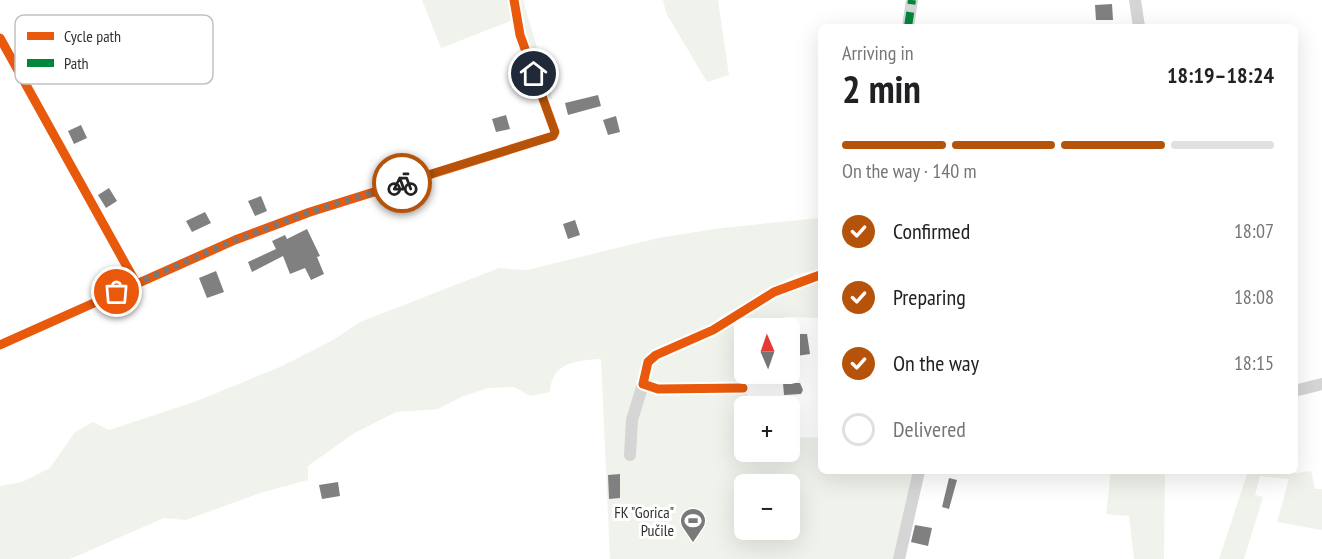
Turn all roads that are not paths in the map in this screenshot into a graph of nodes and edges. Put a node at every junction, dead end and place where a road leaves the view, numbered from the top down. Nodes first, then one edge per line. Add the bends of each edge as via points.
1 (514, 0) edge
2 (912, 0) edge
3 (1135, 0) edge
4 (908, 24) edge
5 (1139, 24) edge
6 (0, 38) edge
7 (15, 65) edge
8 (26, 84) edge
9 (818, 276) edge
10 (136, 283) junction
11 (0, 345) edge
12 (643, 384) junction
13 (1322, 384) edge
14 (743, 388) dead end
15 (1298, 390) edge
16 (630, 455) dead end
17 (917, 474) edge
18 (900, 559) edge

1 - 10 street via 520,35 555,132 553,136 310,212
2 - 4 street
3 - 5 street
6 - 7 street
8 - 10 street
9 - 12 street via 774,292 713,330 656,355 648,362
10 - 11 street
12 - 14 street via 658,389
12 - 16 street via 632,420
13 - 15 street
17 - 18 street

